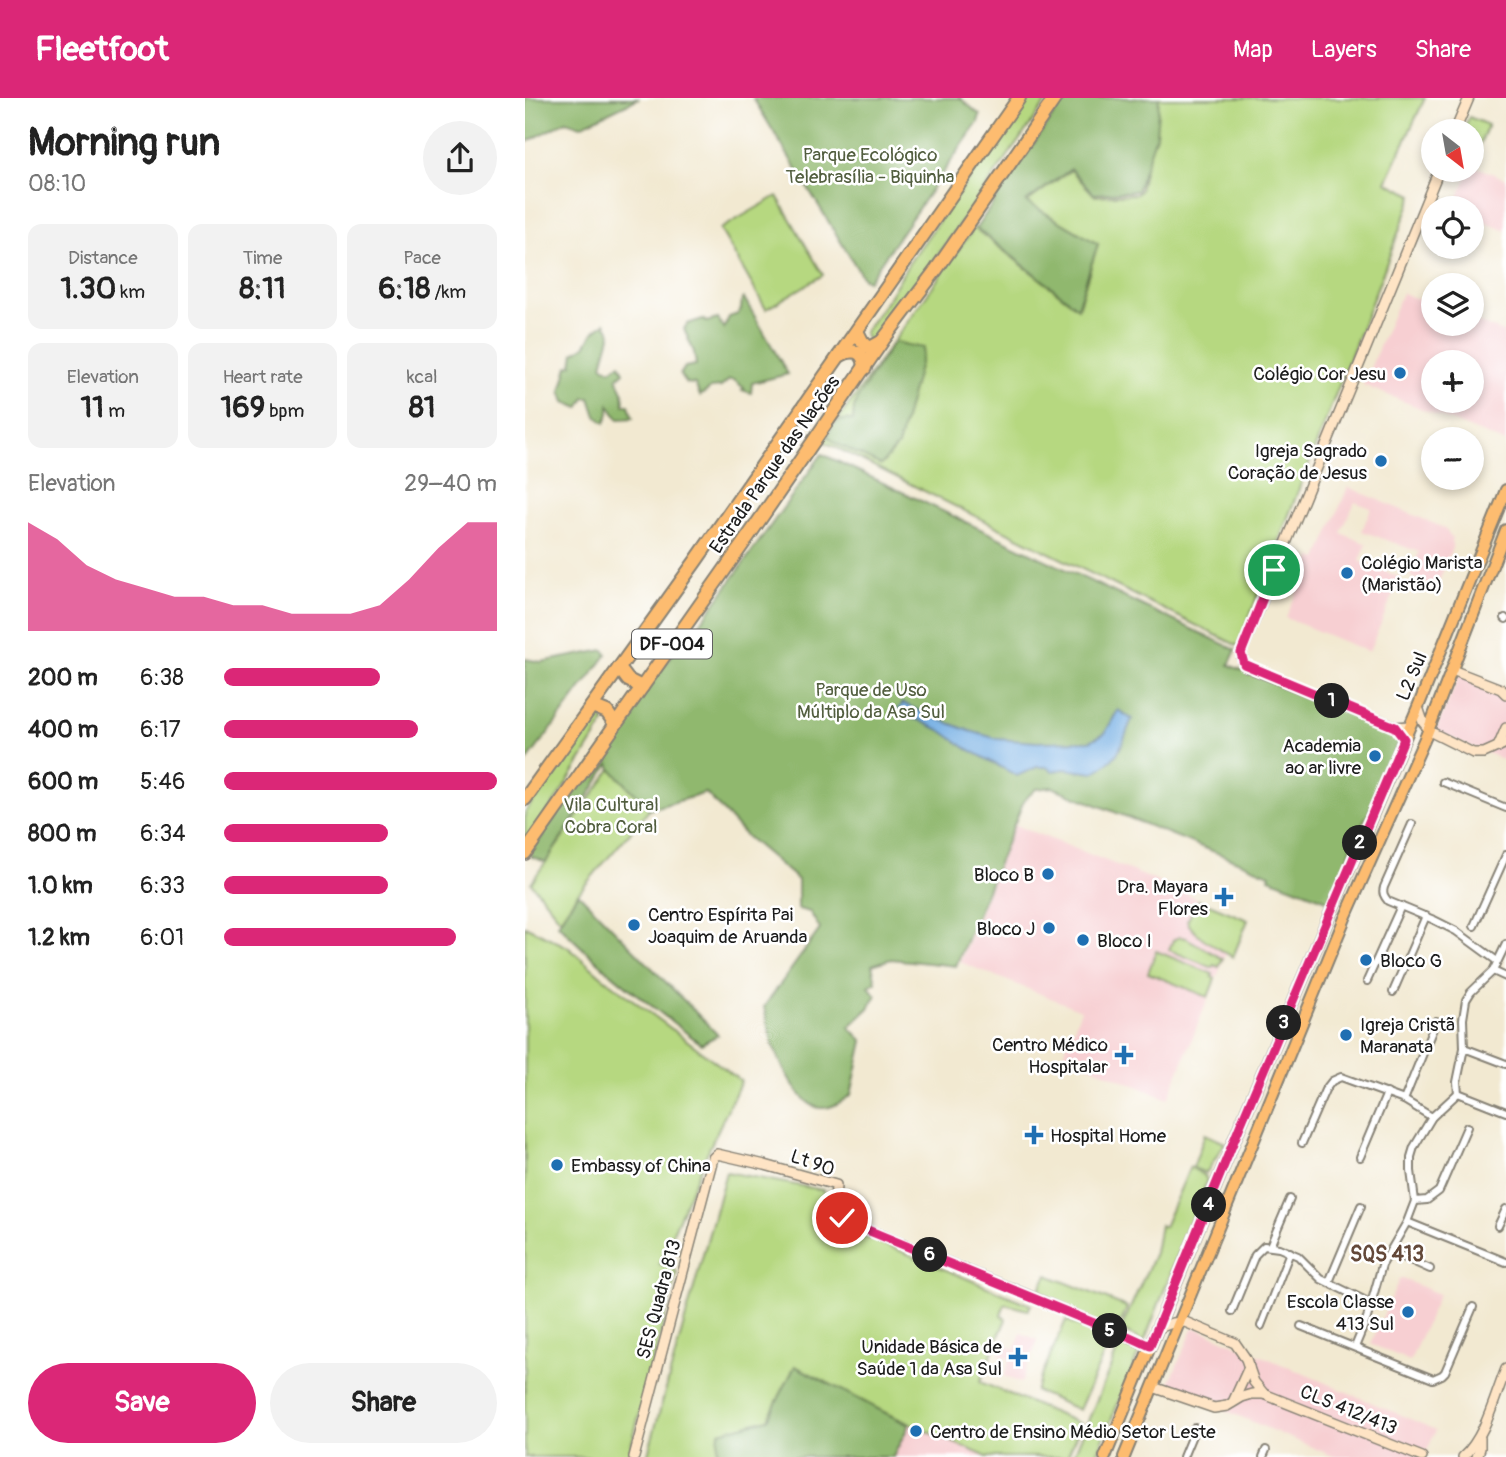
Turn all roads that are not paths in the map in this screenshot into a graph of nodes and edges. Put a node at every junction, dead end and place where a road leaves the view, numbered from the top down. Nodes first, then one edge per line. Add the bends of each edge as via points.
1 (1019, 98) edge
2 (1055, 98) edge
3 (1469, 98) edge
4 (1460, 119) edge
5 (1434, 182) edge
6 (857, 331) junction
7 (883, 340) junction
8 (839, 356) junction
9 (865, 368) junction
10 (1506, 490) edge
11 (1506, 530) edge
12 (1457, 610) junction
13 (1472, 617) junction
14 (619, 668) junction
15 (1452, 670) junction
16 (642, 687) junction
17 (1506, 694) edge
18 (592, 706) junction
19 (1417, 707) junction
20 (615, 724) junction
21 (1409, 726) junction
22 (1395, 727) junction
23 (1506, 728) edge
24 (1429, 730) junction
25 (1404, 739) junction
26 (1506, 743) edge
27 (1497, 748) junction
28 (1390, 772) junction
29 (1407, 779) junction
30 (1443, 782) dead end
31 (525, 799) edge
32 (1506, 808) edge
33 (1412, 824) dead end
34 (525, 853) edge
35 (1506, 855) edge
36 (1401, 906) junction
37 (1426, 916) junction
38 (1474, 926) dead end
39 (1506, 944) edge
40 (1497, 961) junction
41 (1493, 971) junction
42 (1506, 977) edge
43 (1367, 981) dead end
44 (1393, 992) dead end
45 (1436, 1021) dead end
46 (1464, 1048) junction
47 (1506, 1064) edge
48 (1387, 1093) junction
49 (1458, 1093) junction
50 (1404, 1100) junction
51 (1506, 1112) edge
52 (1432, 1117) junction
53 (1467, 1127) dead end
54 (1302, 1143) dead end
55 (721, 1154) joint
56 (1360, 1157) dead end
57 (1290, 1199) dead end
58 (1415, 1201) junction
59 (1361, 1206) dead end
60 (1506, 1209) edge
61 (1407, 1222) junction
62 (1498, 1226) dead end
63 (1192, 1244) junction
64 (1270, 1246) junction
65 (1209, 1250) junction
66 (1390, 1251) junction
67 (1290, 1252) junction
68 (1185, 1261) junction
69 (1506, 1262) edge
70 (1201, 1269) junction
71 (1430, 1269) dead end
72 (1329, 1282) junction
73 (1370, 1303) junction
74 (1473, 1307) dead end
75 (1232, 1311) dead end
76 (1179, 1322) junction
77 (1301, 1325) dead end
78 (1261, 1326) dead end
79 (1156, 1329) junction
80 (1150, 1346) junction
81 (1355, 1347) junction
82 (1249, 1367) junction
83 (1506, 1369) edge
84 (1153, 1387) junction
85 (1264, 1394) junction
86 (1233, 1403) junction
87 (1118, 1426) junction
88 (1195, 1428) dead end
89 (1134, 1433) junction
90 (1481, 1436) junction
91 (1107, 1452) edge
92 (1125, 1454) edge
93 (634, 1457) edge
94 (1183, 1457) edge
95 (1422, 1457) edge
96 (1463, 1457) edge
97 (1476, 1457) edge

1 - 6 highway, Estrada Parque das Nações / DF-004
2 - 7 highway, Estrada Parque das Nações / DF-004
3 - 4 street
5 - 22 street via 1241,653 1247,667
6 - 7 highway via 868,347
6 - 8 highway, Estrada Parque das Nações / DF-004
7 - 9 highway, Estrada Parque das Nações / DF-004
8 - 9 highway via 855,352
8 - 14 highway, Estrada Parque das Nações / DF-004
9 - 16 highway, Estrada Parque das Nações / DF-004
10 - 12 main road, L2 Sul
11 - 13 main road, L2 Sul
12 - 13 main road
12 - 19 main road, L2 Sul
13 - 15 main road, L2 Sul
14 - 16 highway via 628,680
14 - 18 highway, Estrada Parque das Nações / DF-004
15 - 17 street
15 - 24 main road, L2 Sul
16 - 20 highway, Estrada Parque das Nações / DF-004
18 - 20 highway via 607,712
18 - 31 highway, Estrada Parque das Nações / DF-004
19 - 21 main road, L2 Sul
19 - 24 street
20 - 34 highway, Estrada Parque das Nações / DF-004
21 - 22 street
21 - 25 main road, L2 Sul
22 - 25 street
23 - 27 street
24 - 27 street via 1473,753
24 - 29 main road, L2 Sul
25 - 28 main road, L2 Sul
26 - 27 street
28 - 29 main road
28 - 63 main road, L2 Sul
29 - 65 main road, L2 Sul
30 - 32 street
33 - 36 street via 1383,891 1388,901
35 - 38 street
36 - 37 street
36 - 43 street
37 - 40 street
37 - 44 street
39 - 40 street
40 - 41 street
41 - 42 street
41 - 46 street via 1466,1000
45 - 50 street
46 - 47 street
46 - 49 street
48 - 50 street
48 - 54 street via 1344,1077 1335,1079 1325,1090
48 - 56 street
49 - 51 street
49 - 52 street
50 - 52 street
52 - 58 street via 1411,1157
53 - 58 street via 1437,1195
55 - 80 street, Lt 90 via 836,1185 837,1212 848,1222
55 - 93 street, SES Quadra 813 via 713,1158
57 - 64 street
58 - 61 street
59 - 72 street
60 - 62 street
61 - 66 street
61 - 69 street
63 - 65 main road via 1199,1251
63 - 68 main road, L2 Sul
64 - 67 street
64 - 75 street via 1255,1255
65 - 70 main road, L2 Sul
66 - 71 street
66 - 73 street
67 - 72 street
67 - 78 street
68 - 70 main road
68 - 79 main road, L2 Sul
70 - 76 main road, L2 Sul
72 - 73 street
73 - 81 street
74 - 81 street via 1445,1372 1437,1378
76 - 79 street
76 - 82 street via 1235,1343
76 - 84 main road, L2 Sul
77 - 81 street
79 - 80 main road, L2 Sul
80 - 87 main road, L2 Sul
82 - 85 street
82 - 86 street
83 - 90 street
84 - 86 street via 1214,1408
84 - 89 main road, L2 Sul
85 - 86 street
85 - 95 street, CLS 412/413
87 - 89 main road via 1125,1434
87 - 91 main road, L2 Sul
88 - 94 street
89 - 92 main road, L2 Sul
90 - 96 street
90 - 97 street
91 - 92 main road via 1119,1445

